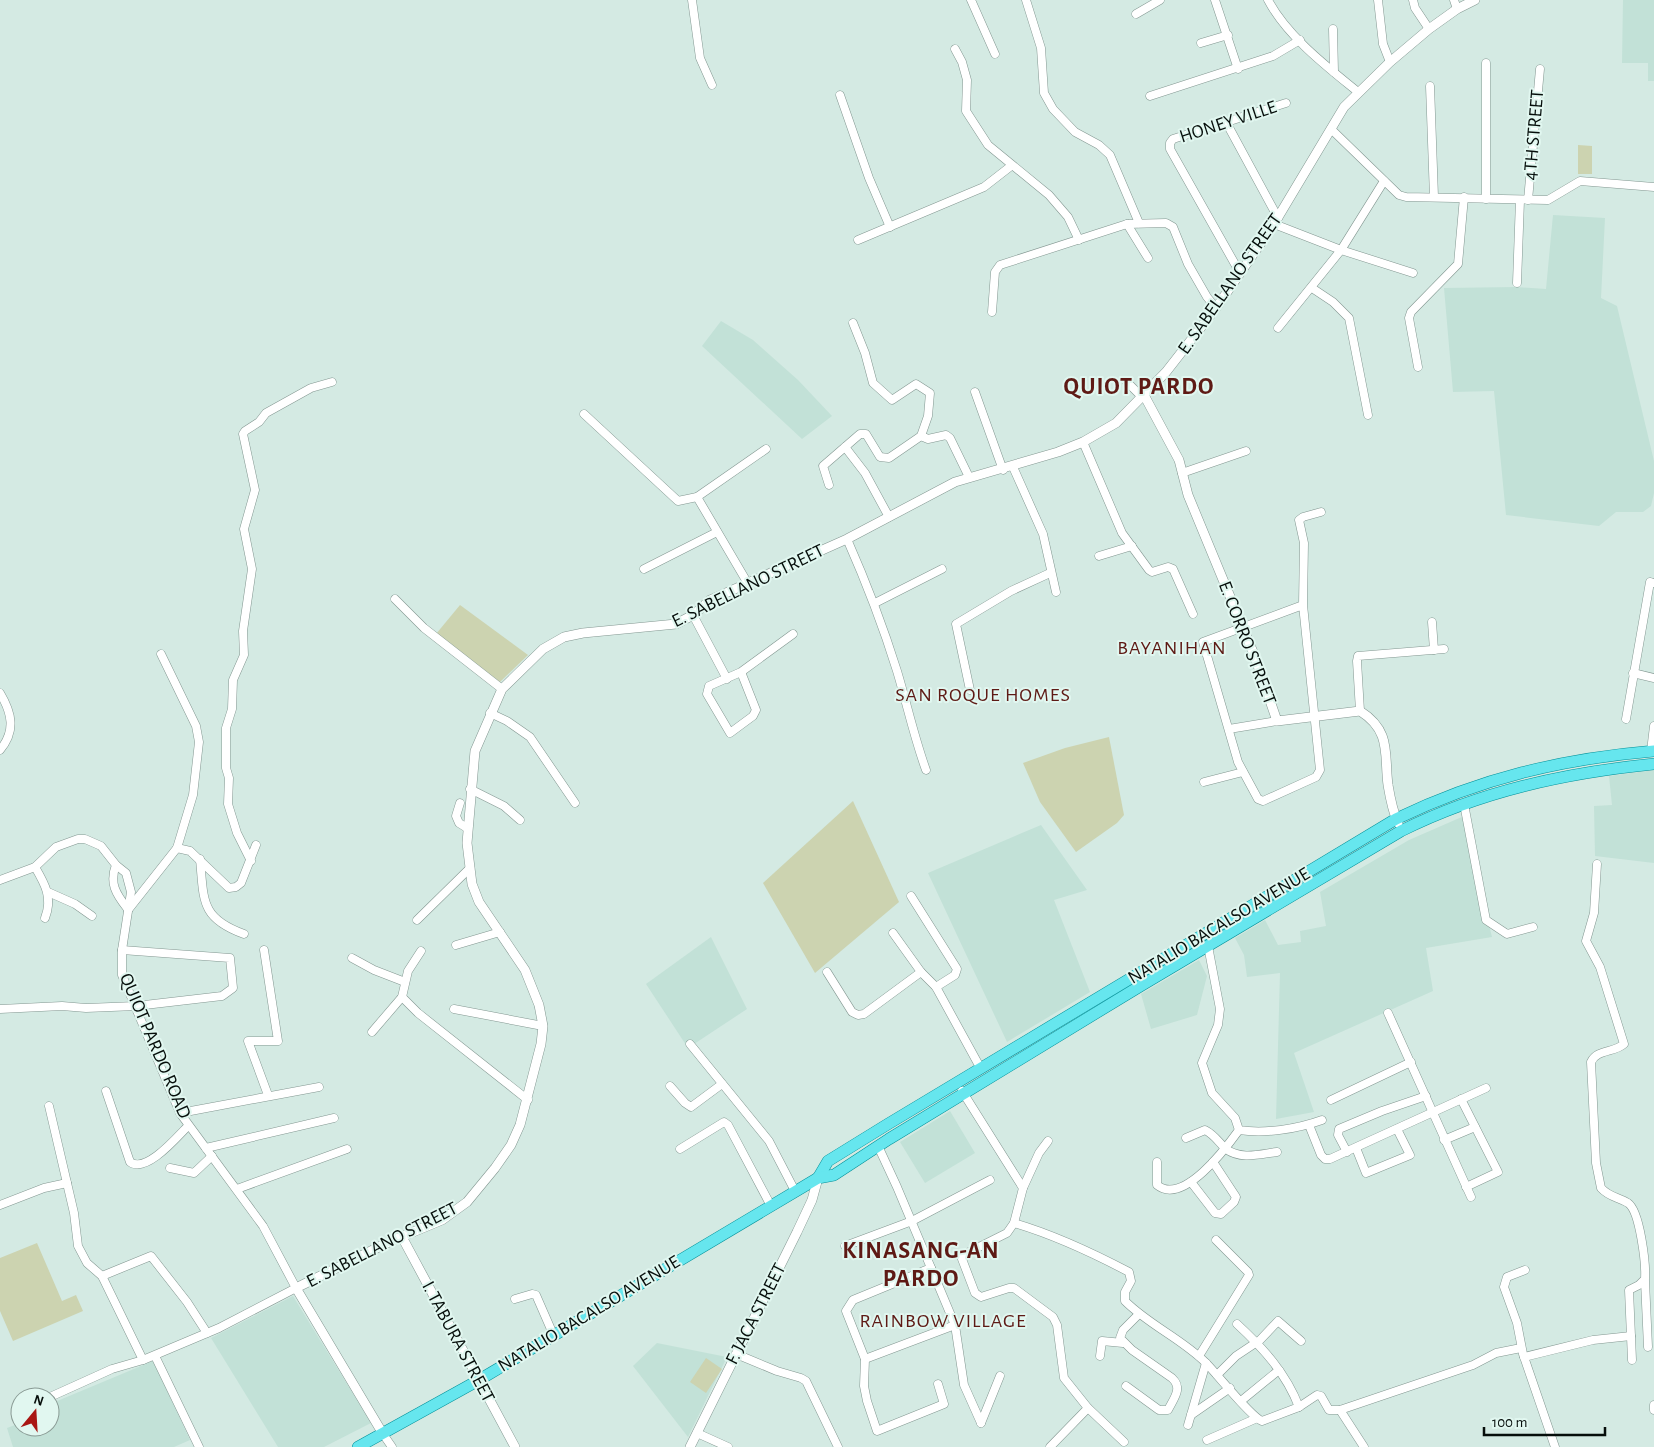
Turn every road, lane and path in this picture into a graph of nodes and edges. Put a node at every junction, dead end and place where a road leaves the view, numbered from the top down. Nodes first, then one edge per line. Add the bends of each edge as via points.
1 (692, 0) edge
2 (971, 0) edge
3 (1026, 0) edge
4 (1160, 0) edge
5 (1215, 0) edge
6 (1268, 0) edge
7 (1378, 0) edge
8 (1413, 0) edge
9 (1475, 0) edge
10 (1455, 5) edge
11 (1136, 14) dead end
12 (1333, 29) dead end
13 (1429, 29) junction
14 (1228, 35) junction
15 (1300, 40) junction
16 (1200, 43) dead end
17 (954, 49) dead end
18 (995, 54) dead end
19 (1390, 62) junction
20 (1486, 63) dead end
21 (1238, 69) junction
22 (1540, 69) dead end
23 (1334, 72) junction
24 (712, 85) dead end
25 (1430, 86) dead end
26 (1358, 92) junction
27 (840, 95) dead end
28 (1150, 96) dead end
29 (1286, 103) dead end
30 (1226, 122) junction
31 (1331, 129) junction
32 (1012, 166) junction
33 (1384, 181) junction
34 (1654, 187) edge
35 (1434, 197) junction
36 (1464, 197) junction
37 (1486, 199) junction
38 (1524, 200) junction
39 (1276, 221) junction
40 (1139, 223) junction
41 (1127, 224) junction
42 (890, 227) junction
43 (858, 240) dead end
44 (1079, 240) junction
45 (1341, 250) junction
46 (1148, 258) dead end
47 (1240, 273) junction
48 (1413, 273) dead end
49 (1517, 283) dead end
50 (1312, 288) junction
51 (1216, 308) junction
52 (992, 312) dead end
53 (853, 323) dead end
54 (1278, 328) dead end
55 (1418, 367) dead end
56 (1126, 381) dead end
57 (332, 382) dead end
58 (974, 392) dead end
59 (1143, 396) junction
60 (584, 414) dead end
61 (1368, 415) dead end
62 (921, 436) junction
63 (1083, 442) junction
64 (845, 447) junction
65 (766, 449) dead end
66 (1246, 451) dead end
67 (1013, 467) junction
68 (1003, 470) junction
69 (1182, 473) junction
70 (968, 477) junction
71 (828, 485) dead end
72 (697, 498) junction
73 (1321, 512) dead end
74 (888, 517) junction
75 (717, 532) junction
76 (847, 539) junction
77 (1132, 546) junction
78 (1099, 556) dead end
79 (942, 568) dead end
80 (644, 569) dead end
81 (1050, 573) junction
82 (747, 582) junction
83 (1654, 583) edge
84 (1056, 592) dead end
85 (395, 600) dead end
86 (875, 603) junction
87 (1303, 605) junction
88 (1193, 614) dead end
89 (693, 615) junction
90 (1432, 622) dead end
91 (1242, 628) junction
92 (793, 634) dead end
93 (1444, 649) dead end
94 (1434, 650) junction
95 (162, 654) dead end
96 (741, 672) junction
97 (1633, 674) junction
98 (1654, 678) edge
99 (727, 679) junction
100 (502, 689) junction
101 (970, 690) dead end
102 (0, 693) edge
103 (1360, 711) junction
104 (490, 713) junction
105 (1314, 715) junction
106 (1626, 719) dead end
107 (1277, 720) junction
108 (1654, 726) edge
109 (1230, 730) junction
110 (0, 750) edge
111 (1652, 751) edge
112 (1654, 764) edge
113 (926, 770) dead end
114 (1242, 772) junction
115 (1204, 782) dead end
116 (470, 789) junction
117 (460, 803) dead end
118 (575, 803) dead end
119 (1464, 804) junction
120 (520, 820) dead end
121 (1396, 820) junction
122 (467, 828) junction
123 (1402, 831) junction
124 (256, 845) dead end
125 (177, 848) junction
126 (200, 859) junction
127 (251, 861) junction
128 (1597, 864) dead end
129 (116, 865) junction
130 (35, 867) junction
131 (470, 868) junction
132 (0, 880) edge
133 (48, 892) junction
134 (911, 896) dead end
135 (127, 910) junction
136 (92, 916) dead end
137 (45, 918) dead end
138 (417, 920) dead end
139 (1533, 927) dead end
140 (500, 932) junction
141 (893, 933) dead end
142 (244, 934) dead end
143 (456, 945) dead end
144 (1208, 946) junction
145 (122, 950) junction
146 (264, 950) dead end
147 (421, 951) dead end
148 (352, 958) dead end
149 (827, 972) dead end
150 (921, 972) junction
151 (405, 982) junction
152 (936, 987) junction
153 (402, 997) junction
154 (136, 1006) junction
155 (0, 1009) edge
156 (454, 1009) dead end
157 (1388, 1013) dead end
158 (543, 1026) junction
159 (372, 1032) dead end
160 (690, 1044) dead end
161 (1411, 1062) junction
162 (981, 1069) junction
163 (956, 1083) junction
164 (722, 1084) junction
165 (670, 1086) dead end
166 (319, 1087) dead end
167 (1486, 1088) dead end
168 (106, 1091) dead end
169 (964, 1095) junction
170 (268, 1096) junction
171 (1426, 1096) junction
172 (528, 1100) junction
173 (1330, 1100) dead end
174 (1461, 1100) junction
175 (49, 1106) dead end
176 (180, 1113) junction
177 (1431, 1113) junction
178 (334, 1118) dead end
179 (1322, 1120) dead end
180 (1309, 1125) junction
181 (188, 1126) junction
182 (1475, 1127) junction
183 (1397, 1129) junction
184 (1239, 1130) junction
185 (1186, 1138) dead end
186 (1444, 1140) junction
187 (1048, 1141) dead end
188 (878, 1146) junction
189 (206, 1148) junction
190 (1226, 1148) junction
191 (1356, 1148) junction
192 (347, 1149) dead end
193 (680, 1149) dead end
194 (1277, 1152) dead end
195 (1347, 1152) junction
196 (212, 1156) junction
197 (1156, 1162) dead end
198 (1214, 1162) junction
199 (170, 1168) dead end
200 (818, 1178) junction
201 (990, 1180) dead end
202 (1191, 1182) junction
203 (67, 1183) junction
204 (1466, 1187) junction
205 (1023, 1188) junction
206 (237, 1189) junction
207 (795, 1191) junction
208 (1471, 1197) dead end
209 (0, 1205) edge
210 (770, 1206) junction
211 (912, 1221) junction
212 (1014, 1223) junction
213 (402, 1237) junction
214 (1216, 1240) dead end
215 (845, 1246) dead end
216 (931, 1268) junction
217 (1525, 1270) dead end
218 (102, 1276) junction
219 (1645, 1280) junction
220 (296, 1288) junction
221 (515, 1299) dead end
222 (1139, 1314) junction
223 (954, 1324) junction
224 (1237, 1324) dead end
225 (206, 1333) junction
226 (553, 1334) junction
227 (1631, 1336) junction
228 (1301, 1341) dead end
229 (1256, 1342) junction
230 (1123, 1343) junction
231 (1648, 1347) dead end
232 (1521, 1348) junction
233 (736, 1354) junction
234 (155, 1356) junction
235 (1100, 1356) dead end
236 (1199, 1356) junction
237 (1524, 1357) junction
238 (866, 1359) junction
239 (143, 1360) junction
240 (1632, 1360) dead end
241 (1206, 1363) junction
242 (1279, 1370) junction
243 (1217, 1375) junction
244 (1000, 1376) dead end
245 (479, 1380) junction
246 (938, 1384) dead end
247 (1126, 1386) dead end
248 (1230, 1388) junction
249 (60, 1392) edge
250 (1241, 1401) junction
251 (1654, 1406) edge
252 (1299, 1407) junction
253 (1088, 1408) junction
254 (1340, 1410) junction
255 (1654, 1410) edge
256 (1191, 1415) junction
257 (1255, 1419) junction
258 (1188, 1425) dead end
259 (697, 1433) junction
260 (384, 1434) junction
261 (1207, 1440) dead end
262 (1124, 1442) dead end
263 (199, 1447) edge
264 (358, 1447) edge
265 (392, 1447) edge
266 (515, 1447) edge
267 (690, 1447) edge
268 (728, 1447) edge
269 (838, 1447) edge
270 (1050, 1447) edge
271 (1364, 1447) edge
272 (1555, 1447) edge

1 - 24 street via 700,58
2 - 18 street
3 - 40 street via 1041,48 1044,94 1053,109 1075,132 1110,155
4 - 11 street
5 - 14 street
6 - 15 street
7 - 19 street via 1383,44
8 - 13 street
9 - 10 street, E. SABELLANO STREET
10 - 13 street, E. SABELLANO STREET
12 - 23 street
13 - 19 street, E. SABELLANO STREET
14 - 16 street
14 - 21 street
15 - 21 street via 1273,56
15 - 23 street
17 - 32 street via 967,80 966,111 988,145
19 - 26 street, E. SABELLANO STREET
20 - 37 street
21 - 28 street
22 - 38 street, 4TH STREET
23 - 26 street
25 - 35 street
26 - 31 street, E. SABELLANO STREET
27 - 42 street
29 - 30 street, HONEY VILLE
30 - 39 street
30 - 47 street, HONEY VILLE via 1173,139 1170,149
31 - 33 street
31 - 39 street, E. SABELLANO STREET
32 - 42 street via 984,187
32 - 44 street via 1048,195 1068,217
33 - 35 street via 1398,195
33 - 45 street
34 - 38 street via 1580,181 1548,200
35 - 36 street
36 - 37 street
36 - 55 street via 1458,264 1411,312 1409,318
37 - 38 street
38 - 49 street, 4TH STREET
39 - 45 street
39 - 47 street, E. SABELLANO STREET
40 - 41 street
40 - 51 street via 1166,223 1173,227 1188,264
41 - 44 street
41 - 46 street
42 - 43 street
44 - 52 street via 1000,265 995,272
45 - 48 street
45 - 50 street
47 - 51 street, E. SABELLANO STREET
50 - 54 street
50 - 61 street via 1349,318
51 - 59 street, E. SABELLANO STREET
53 - 62 street via 873,383 889,399 894,400 916,384 930,393 928,416
56 - 59 street
57 - 127 street via 312,388 266,413 243,434 255,490 244,530 252,570 243,630 244,655 233,680 232,709 226,728 226,768 228,804 237,834
58 - 68 street
59 - 63 street, E. SABELLANO STREET via 1116,423
59 - 69 street, E. CORRO STREET via 1179,460
60 - 72 street via 678,501
62 - 64 street via 884,459 863,433
62 - 70 street via 928,439 946,435 950,438
63 - 67 street, E. SABELLANO STREET
63 - 77 street via 1122,533
64 - 71 street via 823,466
64 - 74 street via 865,473
65 - 72 street
66 - 69 street
67 - 68 street, E. SABELLANO STREET
67 - 81 street via 1043,534
68 - 70 street, E. SABELLANO STREET
69 - 91 street, E. CORRO STREET
70 - 74 street, E. SABELLANO STREET
72 - 75 street
73 - 87 street via 1299,520 1304,543
74 - 76 street, E. SABELLANO STREET
75 - 80 street
75 - 82 street
76 - 82 street, E. SABELLANO STREET
76 - 86 street
77 - 78 street
77 - 88 street via 1152,572 1168,566 1173,569
79 - 86 street
81 - 84 street
81 - 101 street via 1011,590 956,624
82 - 89 street, E. SABELLANO STREET via 710,600
83 - 97 street via 1650,582
85 - 100 street via 424,628
86 - 113 street
87 - 91 street
87 - 105 street
89 - 99 street
89 - 100 street, E. SABELLANO STREET via 668,625 564,637 543,649
90 - 94 street
91 - 107 street, E. CORRO STREET
91 - 109 street via 1202,642
92 - 96 street
93 - 94 street
94 - 103 street via 1358,656
95 - 125 street via 192,718 198,742 193,795
96 - 99 street
96 - 99 street via 756,710 753,716 730,733 707,694 709,686
97 - 98 street
97 - 106 street
100 - 104 street, E. SABELLANO STREET
102 - 110 street via 9,713 11,730
103 - 105 street, E. CORRO STREET
103 - 121 street via 1380,732 1387,749 1388,785
104 - 116 street, E. SABELLANO STREET via 475,752
104 - 118 street via 530,738
105 - 107 street, E. CORRO STREET
105 - 114 street via 1320,770 1316,777 1263,801 1258,799
107 - 109 street
108 - 111 street
109 - 114 street
111 - 121 main road, NATALIO BACALSO AVENUE via 1543,766 1509,775 1457,792
112 - 119 main road, NATALIO BACALSO AVENUE via 1542,780
114 - 115 street
116 - 120 street via 504,806
116 - 122 street, E. SABELLANO STREET
117 - 122 street via 456,816
119 - 123 main road, NATALIO BACALSO AVENUE
119 - 139 street via 1486,920 1507,934
121 - 123 street
121 - 162 main road, NATALIO BACALSO AVENUE
122 - 131 street, E. SABELLANO STREET
123 - 144 main road, NATALIO BACALSO AVENUE
124 - 127 street
125 - 126 street via 190,851
125 - 135 street
126 - 127 street via 229,888 241,883
126 - 142 street via 204,903 218,921
128 - 219 street via 1594,913 1586,941 1600,967 1624,1044 1599,1053 1591,1062 1596,1163 1601,1188 1606,1195 1628,1203 1634,1210
129 - 130 street via 101,846 78,839 56,847
129 - 135 street via 112,876 115,893
129 - 135 street, QUIOT PARDO ROAD via 126,873 131,892
130 - 132 street
130 - 133 street
131 - 138 street
131 - 140 street, E. SABELLANO STREET via 479,902
133 - 136 street
133 - 137 street via 49,908
134 - 152 street via 956,969 955,975
135 - 145 street, QUIOT PARDO ROAD
140 - 143 street
140 - 158 street, E. SABELLANO STREET via 530,980
141 - 150 street
144 - 169 main road, NATALIO BACALSO AVENUE
144 - 184 street via 1220,1009 1218,1025 1202,1063 1212,1093 1235,1118
145 - 154 street, QUIOT PARDO ROAD via 122,975
145 - 154 street via 230,958 234,984 230,992 222,996
146 - 170 street via 278,1041 248,1041
147 - 151 street
148 - 151 street
149 - 150 street via 852,1012 858,1015 864,1014
150 - 152 street
151 - 153 street
152 - 162 street
153 - 159 street
153 - 172 street
154 - 155 street
154 - 176 street, QUIOT PARDO ROAD
156 - 158 street
157 - 161 street
158 - 172 street, E. SABELLANO STREET
160 - 164 street
161 - 171 street
161 - 173 street
162 - 163 main road, NATALIO BACALSO AVENUE
163 - 169 street
163 - 200 main road, NATALIO BACALSO AVENUE via 828,1161
164 - 165 street via 690,1107
164 - 207 street via 769,1141
166 - 170 street
167 - 174 street
168 - 181 street via 130,1162 134,1165 140,1165 163,1151
169 - 188 main road, NATALIO BACALSO AVENUE
169 - 205 street
170 - 176 street
171 - 177 street
171 - 195 street via 1382,1110 1339,1129 1338,1135
172 - 213 street, E. SABELLANO STREET via 511,1145 474,1195 442,1220
174 - 177 street
174 - 182 street
175 - 203 street
176 - 181 street, QUIOT PARDO ROAD
177 - 183 street
177 - 186 street
178 - 189 street
179 - 180 street
180 - 184 street via 1251,1132
180 - 195 street via 1325,1159
181 - 189 street, QUIOT PARDO ROAD
182 - 186 street
182 - 204 street via 1498,1172
183 - 191 street
183 - 191 street via 1410,1155 1366,1173
184 - 190 street
185 - 190 street via 1205,1130 1216,1136
186 - 204 street
187 - 205 street
188 - 200 main road, NATALIO BACALSO AVENUE via 834,1175
188 - 211 street
189 - 196 street, QUIOT PARDO ROAD
190 - 194 street via 1238,1155
190 - 198 street
191 - 195 street
192 - 206 street
193 - 210 street via 724,1122
196 - 199 street via 194,1173
196 - 206 street, QUIOT PARDO ROAD
197 - 202 street via 1157,1185 1160,1188 1178,1189
198 - 202 street
198 - 202 street via 1236,1197 1234,1202 1218,1215
200 - 207 main road, NATALIO BACALSO AVENUE
200 - 233 street, F. JACA STREET via 812,1200
201 - 211 street
203 - 209 street
203 - 218 street via 78,1246 87,1263
204 - 208 street
205 - 212 street
206 - 220 street, QUIOT PARDO ROAD via 263,1226
207 - 210 main road, NATALIO BACALSO AVENUE
210 - 226 main road, NATALIO BACALSO AVENUE
211 - 215 street
211 - 216 street
212 - 222 street via 1057,1237 1129,1272 1131,1281 1124,1297
212 - 253 street via 1007,1233 963,1256 975,1293 981,1297 1014,1288 1053,1316 1064,1378
213 - 220 street, E. SABELLANO STREET
213 - 245 street, I. TABURA STREET
214 - 236 street via 1249,1275
216 - 223 street
216 - 238 street via 853,1300 848,1306 846,1311
217 - 232 street via 1504,1282
218 - 225 street via 151,1256 187,1302
218 - 239 street
219 - 227 street via 1629,1290
219 - 231 street
220 - 225 street, E. SABELLANO STREET
220 - 260 street, QUIOT PARDO ROAD
221 - 226 street via 536,1295
222 - 230 street via 1122,1330 1120,1338
222 - 236 street
223 - 238 street
223 - 244 street via 964,1385 982,1423
224 - 229 street
225 - 234 street, E. SABELLANO STREET
226 - 245 main road, NATALIO BACALSO AVENUE
227 - 237 street via 1593,1340
227 - 240 street
228 - 229 street via 1278,1321
229 - 242 street
229 - 243 street via 1240,1352
230 - 235 street via 1102,1341
230 - 247 street via 1178,1383 1178,1390 1168,1410 1159,1410
232 - 237 street
232 - 254 street via 1502,1351 1473,1365
233 - 259 street, F. JACA STREET
233 - 269 street via 806,1382
234 - 239 street, E. SABELLANO STREET
234 - 263 street
236 - 241 street
237 - 272 street
238 - 246 street via 866,1394 877,1431 944,1404
239 - 249 street, E. SABELLANO STREET via 112,1369
241 - 243 street
241 - 256 street
242 - 250 street
242 - 252 street
243 - 248 street
245 - 260 main road, NATALIO BACALSO AVENUE
245 - 266 street, I. TABURA STREET
248 - 250 street
248 - 256 street
250 - 257 street
251 - 255 street
252 - 254 street via 1317,1395 1329,1410
252 - 257 street via 1262,1421
253 - 262 street
253 - 270 street
254 - 271 street
256 - 258 street
257 - 261 street
259 - 267 street, F. JACA STREET
259 - 268 street
260 - 264 main road, NATALIO BACALSO AVENUE
260 - 265 street

